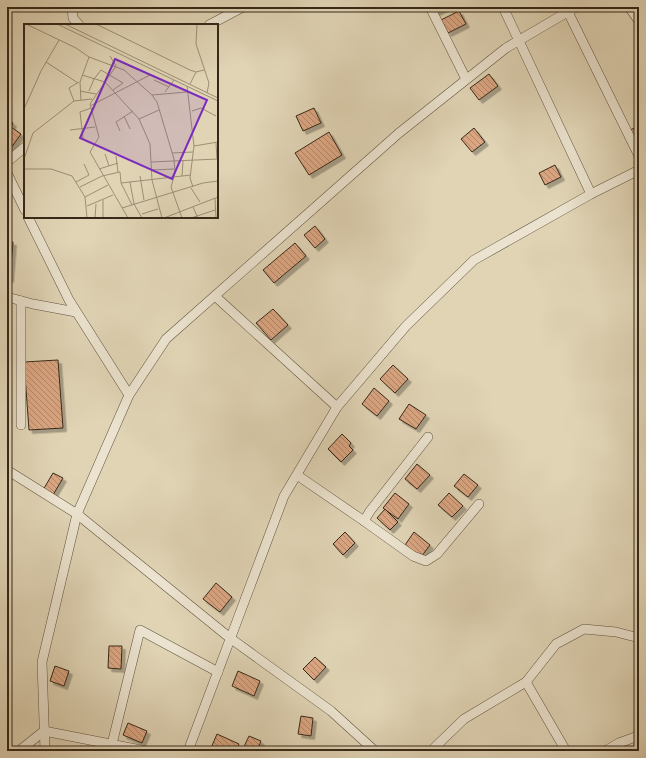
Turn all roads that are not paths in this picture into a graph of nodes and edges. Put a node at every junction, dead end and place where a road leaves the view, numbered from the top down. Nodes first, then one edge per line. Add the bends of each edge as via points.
1 (72, 7) edge
2 (243, 7) edge
3 (430, 7) edge
4 (503, 7) edge
5 (629, 7) edge
6 (572, 9) edge
7 (639, 21) edge
8 (78, 24) edge
9 (211, 24) edge
10 (519, 40) junction
11 (466, 79) junction
12 (24, 148) edge
13 (639, 156) edge
14 (7, 162) edge
15 (639, 170) edge
16 (7, 173) edge
17 (591, 194) junction
18 (24, 208) edge
19 (28, 218) edge
20 (215, 296) junction
21 (7, 297) edge
22 (21, 301) junction
23 (76, 312) junction
24 (129, 395) junction
25 (337, 407) junction
26 (21, 425) dead end
27 (428, 437) dead end
28 (7, 470) edge
29 (297, 475) junction
30 (479, 504) dead end
31 (77, 514) junction
32 (364, 521) junction
33 (230, 638) junction
34 (639, 638) edge
35 (218, 672) junction
36 (526, 682) junction
37 (44, 731) junction
38 (638, 736) edge
39 (113, 748) edge
40 (19, 751) edge
41 (45, 751) edge
42 (146, 751) edge
43 (188, 751) edge
44 (375, 751) edge
45 (431, 751) edge
46 (566, 751) edge
47 (604, 751) edge

1 - 8 street via 73,18
2 - 9 street
3 - 11 street
4 - 10 street
5 - 7 street
6 - 10 street
6 - 13 street
10 - 11 street
10 - 17 street
11 - 20 street via 399,133
12 - 14 street
15 - 17 street
16 - 18 street
17 - 25 street via 474,260 406,326
19 - 23 street
20 - 24 street via 166,339
20 - 25 street
21 - 22 street
22 - 23 street
22 - 26 street
23 - 24 street
24 - 31 street
25 - 29 street
27 - 32 street
28 - 31 street
29 - 32 street
29 - 33 street via 284,496
30 - 32 street via 437,554 426,561 413,556
31 - 33 street
31 - 37 street via 42,662
33 - 35 street
33 - 44 street via 331,711
34 - 36 street via 616,632 584,629 556,644
35 - 39 street via 140,630
35 - 43 street
36 - 45 street via 464,719
36 - 46 street
37 - 39 street
37 - 40 street
37 - 41 street
38 - 47 street
39 - 42 street

